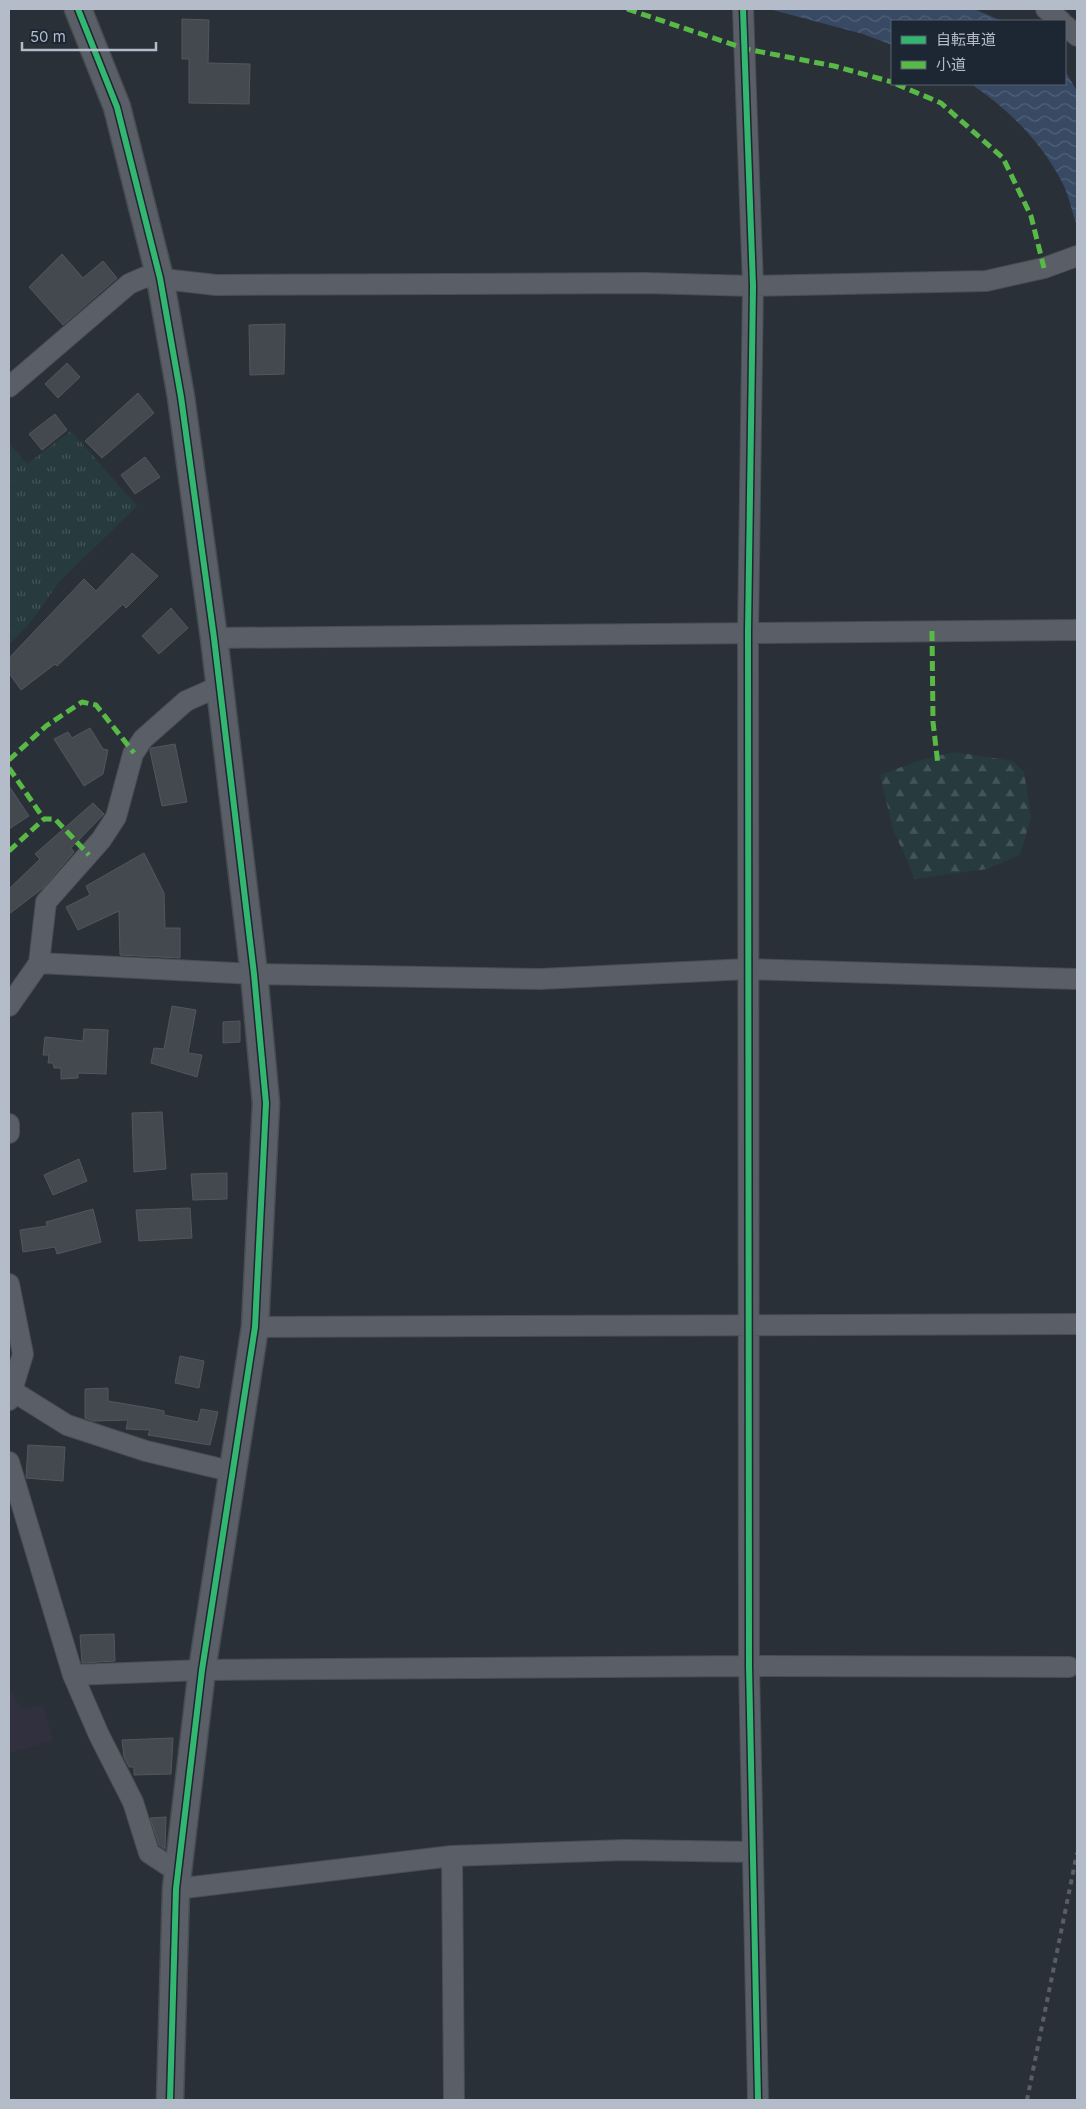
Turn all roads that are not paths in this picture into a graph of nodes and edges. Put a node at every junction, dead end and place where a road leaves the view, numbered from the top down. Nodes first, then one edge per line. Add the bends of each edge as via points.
1 (78, 9) edge
2 (743, 9) edge
3 (1046, 9) edge
4 (1060, 20) edge
5 (1066, 26) edge
6 (1077, 36) edge
7 (1068, 259) edge
8 (160, 278) junction
9 (753, 286) junction
10 (9, 387) edge
11 (1077, 630) edge
12 (748, 632) junction
13 (214, 638) junction
14 (220, 686) junction
15 (39, 962) junction
16 (748, 969) junction
17 (254, 974) junction
18 (1077, 979) edge
19 (9, 1006) edge
20 (9, 1124) edge
21 (9, 1133) edge
22 (9, 1284) edge
23 (750, 1324) junction
24 (1077, 1324) edge
25 (255, 1327) junction
26 (10, 1395) edge
27 (9, 1462) edge
28 (234, 1472) junction
29 (749, 1666) junction
30 (1069, 1667) dead end
31 (202, 1670) junction
32 (73, 1675) junction
33 (753, 1852) junction
34 (452, 1856) junction
35 (177, 1881) junction
36 (170, 2100) edge
37 (454, 2100) edge
38 (758, 2100) edge

1 - 8 street via 117,107
2 - 9 street
3 - 4 street
5 - 6 street
7 - 9 street via 986,281
8 - 9 street via 216,285 645,283
8 - 10 street via 145,277 129,284
8 - 13 street via 181,397
9 - 12 street
11 - 12 street
12 - 13 street
12 - 16 street
13 - 14 street
14 - 15 street via 186,701 143,739 133,754 116,817 101,840 46,902
14 - 17 street
15 - 17 street
15 - 19 street
16 - 17 street via 540,979
16 - 18 street
16 - 23 street
17 - 25 street via 266,1102
20 - 21 street
22 - 26 street via 23,1354
23 - 24 street
23 - 25 street
23 - 29 street
25 - 28 street
26 - 28 street via 67,1425 146,1451
27 - 32 street
28 - 31 street
29 - 30 street
29 - 31 street
29 - 33 street
31 - 32 street
31 - 35 street
32 - 35 street via 133,1802 149,1853
33 - 34 street via 625,1850
33 - 38 street
34 - 35 street
34 - 37 street
35 - 36 street

